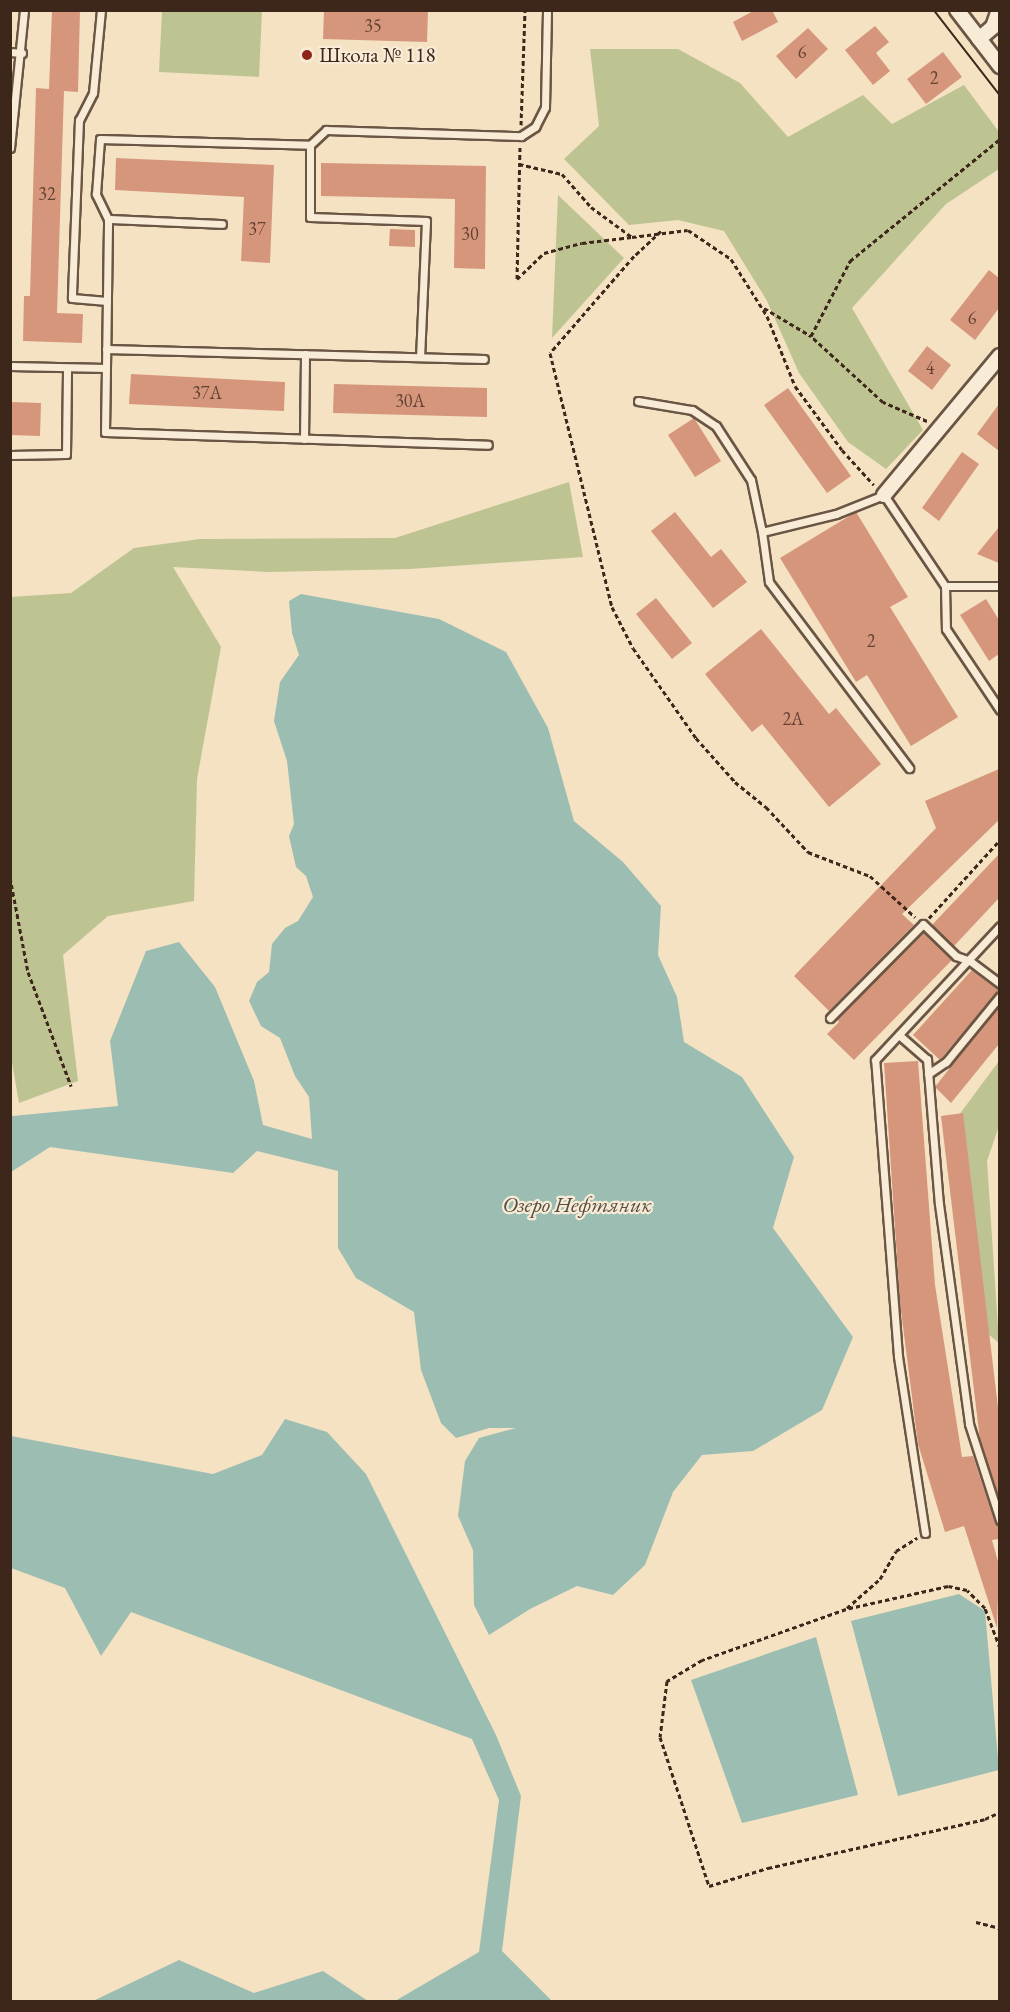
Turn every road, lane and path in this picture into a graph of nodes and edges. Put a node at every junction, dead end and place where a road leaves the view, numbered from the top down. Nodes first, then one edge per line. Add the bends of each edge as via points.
1 (24, 10) edge
2 (101, 10) edge
3 (547, 10) edge
4 (957, 10) edge
5 (999, 10) edge
6 (979, 39) junction
7 (10, 52) edge
8 (22, 52) junction
9 (999, 66) edge
10 (999, 139) edge
11 (310, 144) junction
12 (11, 145) edge
13 (519, 164) dead end
14 (108, 219) junction
15 (222, 224) dead end
16 (661, 231) junction
17 (632, 237) junction
18 (517, 279) dead end
19 (107, 301) junction
20 (760, 306) junction
21 (811, 336) junction
22 (106, 349) junction
23 (305, 354) junction
24 (999, 356) edge
25 (420, 357) junction
26 (484, 359) dead end
27 (10, 366) edge
28 (67, 368) junction
29 (106, 368) junction
30 (638, 401) dead end
31 (940, 427) junction
32 (304, 439) junction
33 (488, 445) dead end
34 (10, 454) edge
35 (884, 495) junction
36 (762, 532) junction
37 (945, 586) junction
38 (999, 586) edge
39 (999, 710) edge
40 (909, 768) dead end
41 (999, 840) edge
42 (10, 876) edge
43 (923, 924) junction
44 (999, 926) edge
45 (970, 960) junction
46 (999, 984) edge
47 (999, 996) edge
48 (830, 1018) dead end
49 (899, 1035) junction
50 (928, 1074) junction
51 (71, 1086) dead end
52 (999, 1520) edge
53 (925, 1533) joint
54 (846, 1609) junction
55 (999, 1648) edge
56 (999, 1812) edge
57 (976, 1922) dead end
58 (999, 1928) edge

1 - 8 lane
2 - 19 lane via 93,93 79,120 72,298
3 - 11 lane via 546,107 535,128 521,136 326,130
4 - 6 street
5 - 6 street via 993,27
6 - 9 street
7 - 8 lane
8 - 12 lane
10 - 21 path via 850,261
11 - 14 lane via 100,139 96,195
11 - 25 lane via 310,218 426,221
13 - 17 path via 562,174 591,207
14 - 15 lane
14 - 19 lane
16 - 17 path
16 - 20 path via 688,231 731,259
16 - 43 path via 634,256 550,353 612,607 633,648 696,738 735,782 766,807 808,852 870,876
17 - 18 path via 582,243 544,253
19 - 22 lane
20 - 21 path
20 - 35 path via 795,386 842,450
21 - 31 path via 883,402
22 - 23 lane
22 - 29 lane
23 - 25 lane
23 - 32 lane
24 - 31 street
25 - 26 lane
27 - 28 lane
28 - 29 lane
28 - 34 lane via 66,454
29 - 32 lane via 105,432
30 - 36 lane via 692,410 716,426 752,480
31 - 35 street
32 - 33 lane
35 - 36 lane via 836,514
35 - 37 lane
36 - 40 lane via 769,582
37 - 38 lane
37 - 39 lane via 946,629
41 - 43 path
42 - 51 path via 28,972
43 - 45 lane via 956,956
43 - 48 lane
44 - 45 lane
45 - 46 lane
45 - 49 lane
47 - 50 lane via 945,1062
49 - 50 lane via 927,1059
49 - 53 lane via 875,1060 898,1356
50 - 52 lane via 939,1204 969,1425
53 - 54 path via 896,1551 880,1579
54 - 55 path via 948,1586 967,1590 985,1608
54 - 56 path via 702,1660 667,1681 660,1737 709,1886 768,1868 962,1825
57 - 58 path

